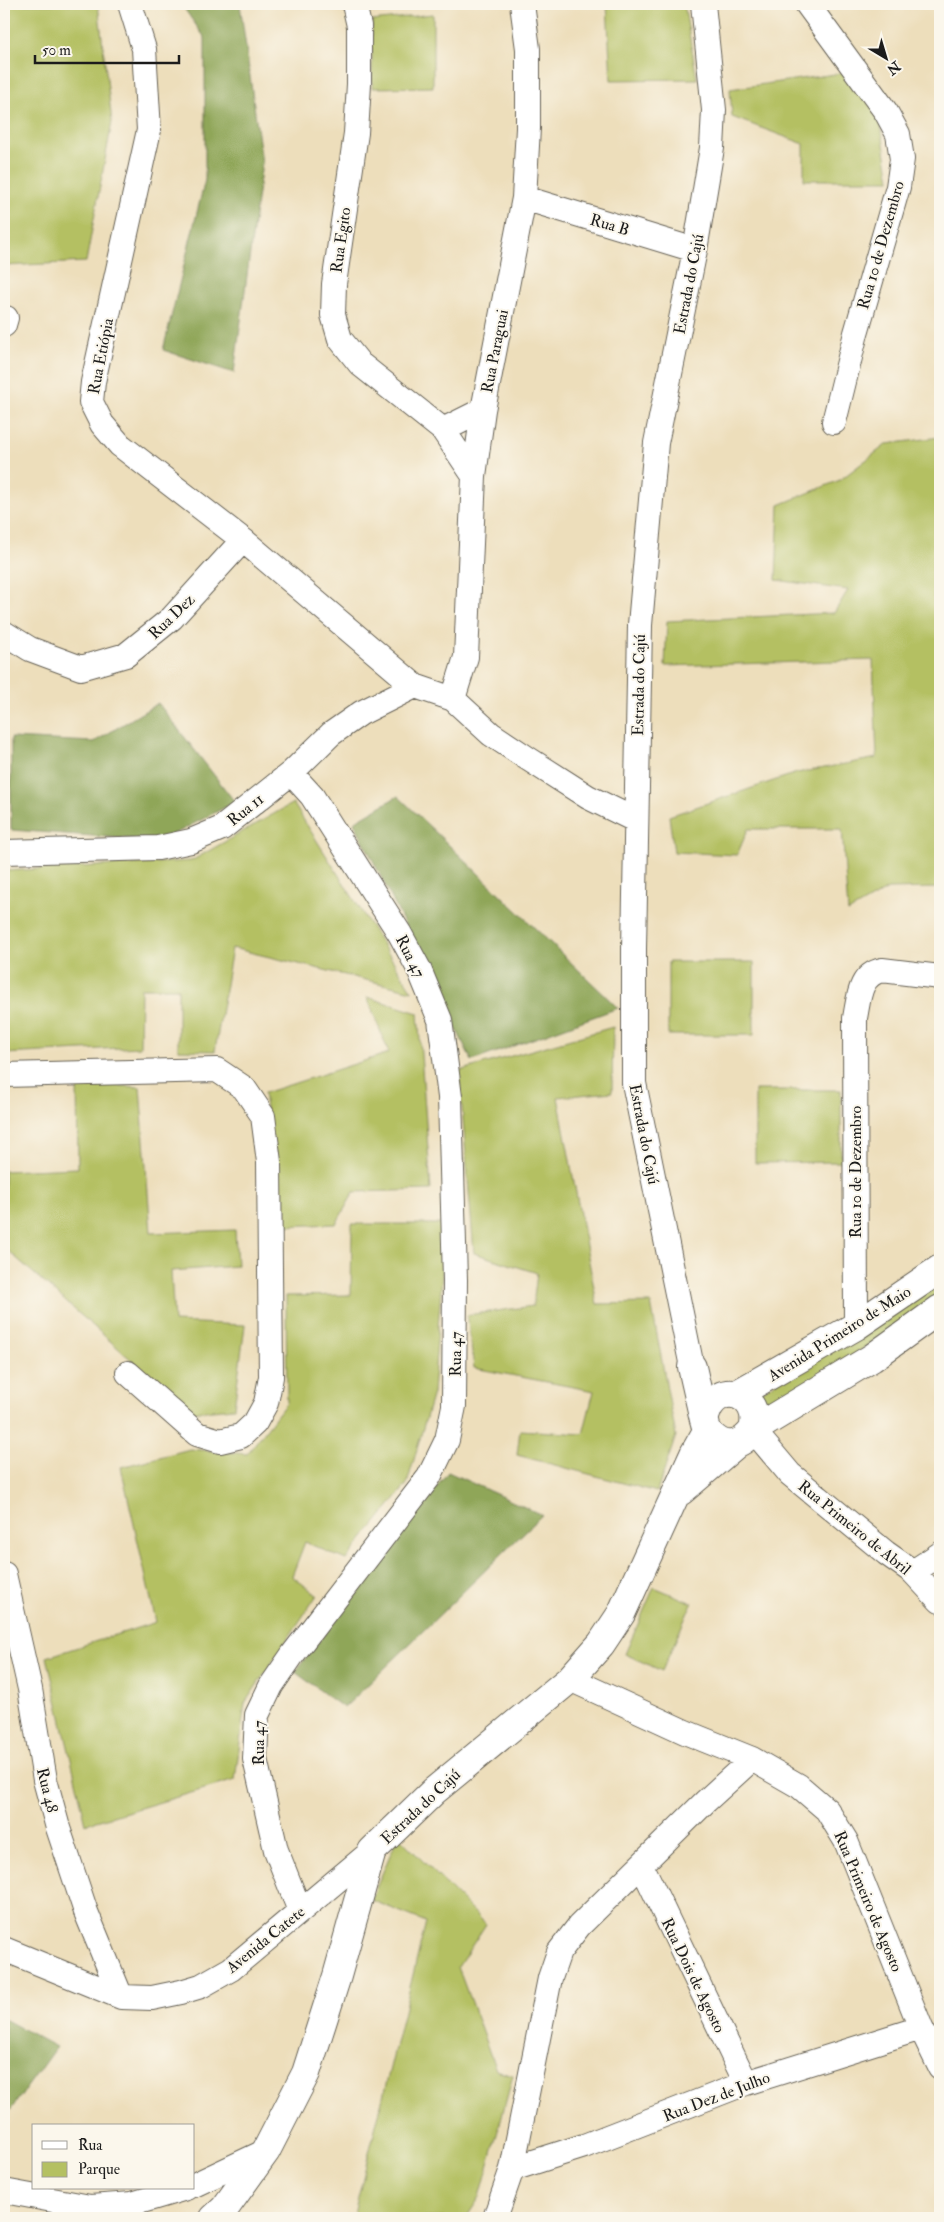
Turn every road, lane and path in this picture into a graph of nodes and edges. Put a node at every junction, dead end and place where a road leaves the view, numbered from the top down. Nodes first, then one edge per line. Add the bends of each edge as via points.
1 (130, 4) edge
2 (354, 4) edge
3 (522, 4) edge
4 (703, 4) edge
5 (807, 4) edge
6 (524, 198) junction
7 (696, 250) junction
8 (484, 410) junction
9 (834, 422) dead end
10 (443, 430) junction
11 (474, 476) junction
12 (243, 540) junction
13 (4, 633) edge
14 (415, 686) junction
15 (453, 699) junction
16 (291, 773) junction
17 (635, 820) junction
18 (4, 852) edge
19 (940, 977) edge
20 (4, 1075) edge
21 (940, 1269) edge
22 (940, 1309) edge
23 (856, 1326) junction
24 (692, 1367) junction
25 (128, 1373) dead end
26 (729, 1395) junction
27 (706, 1425) junction
28 (744, 1437) junction
29 (676, 1496) junction
30 (940, 1554) edge
31 (913, 1572) junction
32 (4, 1574) edge
33 (940, 1601) edge
34 (570, 1679) junction
35 (752, 1759) junction
36 (372, 1852) junction
37 (642, 1866) junction
38 (300, 1911) junction
39 (4, 1949) edge
40 (121, 1997) junction
41 (921, 2028) junction
42 (940, 2067) edge
43 (746, 2083) junction
44 (266, 2151) junction
45 (512, 2168) junction
46 (195, 2185) edge
47 (179, 2190) edge
48 (4, 2191) edge
49 (214, 2218) edge
50 (495, 2218) edge

1 - 12 street, Rua Etiópia via 144,49 149,130 91,402 102,424 120,445
2 - 10 street, Rua Egito via 358,26 357,113 334,284 333,315 340,340 360,364
3 - 6 street, Rua Paraguai via 528,49
4 - 7 street, Estrada do Cajú via 714,110 712,148
5 - 9 street, Rua 10 de Dezembro via 886,112 898,134 902,159 898,187
6 - 7 street, Rua B
6 - 8 street, Rua Paraguai
7 - 17 street, Estrada do Cajú via 656,443 640,625
8 - 10 street
8 - 11 street, Rua Paraguai
10 - 11 street, Rua Egito
11 - 15 street, Rua Paraguai via 466,657
12 - 13 street, Rua Dez via 172,618 126,656 81,668 30,649
12 - 14 street, Rua Etiópia
14 - 15 street
14 - 16 street, Rua 11 via 368,709 331,734
15 - 17 street via 491,734 527,758 588,797
16 - 18 street, Rua 11 via 222,828 191,841 158,848
16 - 38 street, Rua 47 via 312,796 400,934 440,1020 450,1097 455,1280 454,1406 447,1440 430,1477 292,1654 270,1686 257,1715 255,1759 276,1850
17 - 24 street, Estrada do Cajú via 634,1083
19 - 23 street, Rua 10 de Dezembro via 888,970 874,972 862,984 855,1018
20 - 25 street via 217,1070 244,1088 263,1116 269,1162 271,1376 266,1403 255,1423 241,1436 220,1441 197,1434
21 - 23 main road, Avenida Primeiro de Maio
22 - 28 main road via 872,1358
23 - 26 main road, Avenida Primeiro de Maio
24 - 26 main road
24 - 27 main road, Estrada do Cajú
26 - 27 main road, Estrada do Cajú via 709,1405
26 - 28 main road via 745,1399 755,1413
27 - 28 main road via 718,1442
27 - 29 main road, Estrada do Cajú
28 - 29 main road, Estrada do Cajú
28 - 31 street, Rua Primeiro de Abril
29 - 34 main road, Estrada do Cajú via 621,1614 601,1644
30 - 31 street
31 - 33 street, Rua Primeiro de Abril
32 - 40 street, Rua 48 via 30,1689 45,1780 58,1828 86,1912
34 - 35 street, Rua Primeiro de Agosto
34 - 36 main road, Estrada do Cajú via 434,1791
35 - 37 street
35 - 41 street, Rua Primeiro de Agosto via 806,1792 827,1810 846,1841
36 - 38 street, Avenida Catete
36 - 44 main road, Estrada do Cajú via 306,2073
37 - 43 street, Rua Dois de Agosto
37 - 45 street via 579,1926 558,1952
38 - 40 street, Avenida Catete via 231,1969 201,1986 152,1998
39 - 40 street, Avenida Catete
41 - 42 street, Rua Primeiro de Agosto
41 - 43 street, Rua Dez de Julho
43 - 45 street, Rua Dez de Julho via 592,2143
44 - 46 street
44 - 49 main road, Estrada do Cajú via 225,2208
45 - 50 street
47 - 48 street via 132,2204 90,2207

